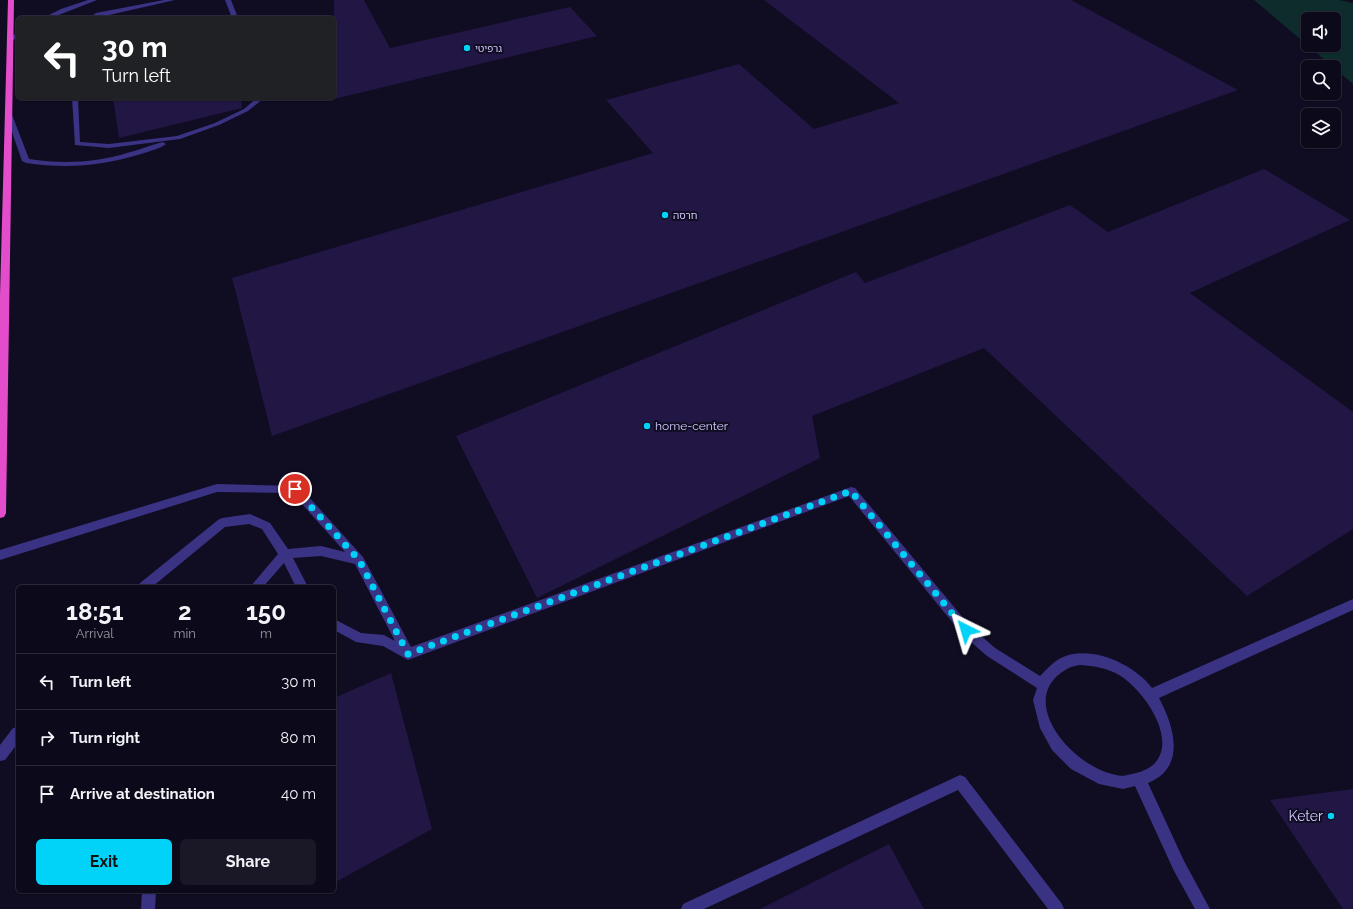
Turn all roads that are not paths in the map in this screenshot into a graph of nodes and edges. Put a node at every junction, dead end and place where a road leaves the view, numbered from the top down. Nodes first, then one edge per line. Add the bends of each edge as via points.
1 (10, 0) edge
2 (94, 0) edge
3 (172, 0) edge
4 (228, 0) edge
5 (50, 16) edge
6 (95, 16) edge
7 (234, 16) edge
8 (16, 36) edge
9 (10, 40) junction
10 (75, 100) edge
11 (258, 100) edge
12 (8, 112) junction
13 (178, 138) junction
14 (0, 513) edge
15 (285, 554) junction
16 (0, 555) edge
17 (359, 560) junction
18 (146, 585) edge
19 (258, 585) edge
20 (301, 585) edge
21 (1353, 604) edge
22 (336, 625) edge
23 (408, 654) junction
24 (1042, 684) junction
25 (1151, 695) junction
26 (16, 735) edge
27 (0, 755) edge
28 (1140, 782) junction
29 (149, 893) edge
30 (148, 909) edge
31 (688, 909) edge
32 (1057, 909) edge
33 (1203, 909) edge

1 - 9 highway
2 - 5 lane
3 - 6 lane
4 - 7 lane
8 - 9 lane
9 - 12 highway
10 - 13 lane via 77,144 109,146
11 - 13 lane via 240,113 217,124
12 - 13 lane via 26,161 41,164 72,166 111,161
12 - 14 highway
15 - 17 lane via 321,550
15 - 18 lane via 266,526 250,519 222,523
15 - 19 lane
15 - 20 lane
16 - 17 lane via 218,488 295,489
17 - 23 lane
21 - 25 lane
22 - 23 lane via 360,638 384,641
23 - 24 lane via 851,491 966,630 991,652
24 - 25 lane via 1051,671 1064,662 1081,659 1099,661 1118,668 1136,680
24 - 28 lane via 1041,715 1047,732 1071,762 1106,781 1123,784
25 - 28 lane via 1167,729 1168,747 1163,762 1154,774
26 - 27 lane
28 - 33 lane via 1179,866
29 - 30 lane
31 - 32 lane via 960,782

